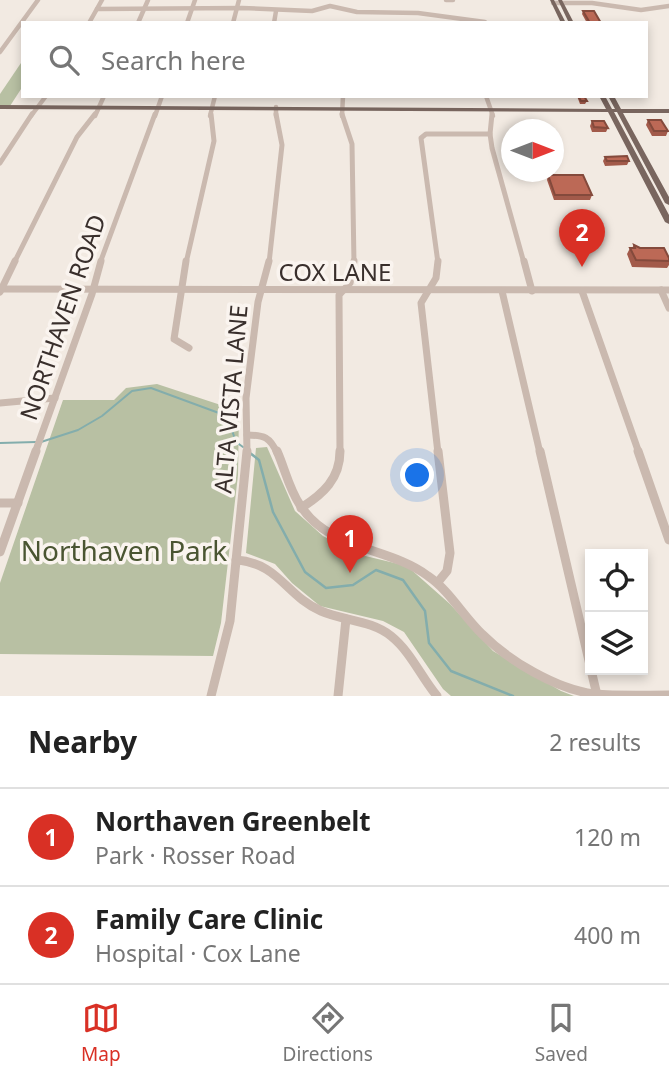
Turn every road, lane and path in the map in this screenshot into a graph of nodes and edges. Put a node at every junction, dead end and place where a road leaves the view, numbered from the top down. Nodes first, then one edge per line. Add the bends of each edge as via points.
1 (38, 0) edge
2 (102, 0) edge
3 (148, 0) edge
4 (195, 0) edge
5 (239, 0) edge
6 (334, 0) edge
7 (446, 0) edge
8 (453, 0) edge
9 (557, 1) edge
10 (330, 6) junction
11 (669, 6) edge
12 (144, 8) junction
13 (192, 8) junction
14 (237, 8) junction
15 (97, 9) junction
16 (276, 11) junction
17 (365, 13) junction
18 (406, 13) junction
19 (23, 21) edge
20 (90, 21) edge
21 (139, 21) edge
22 (188, 21) edge
23 (234, 21) edge
24 (274, 21) edge
25 (366, 21) edge
26 (407, 21) edge
27 (476, 21) edge
28 (563, 21) edge
29 (571, 21) edge
30 (21, 23) edge
31 (0, 52) edge
32 (45, 98) edge
33 (103, 98) edge
34 (161, 98) edge
35 (215, 98) edge
36 (343, 98) edge
37 (487, 98) edge
38 (604, 98) edge
39 (612, 98) edge
40 (0, 109) edge
41 (38, 109) junction
42 (97, 109) junction
43 (157, 109) junction
44 (212, 109) junction
45 (276, 109) junction
46 (342, 110) junction
47 (491, 111) junction
48 (615, 112) junction
49 (669, 113) edge
50 (490, 134) junction
51 (633, 153) junction
52 (642, 153) junction
53 (0, 163) edge
54 (669, 203) edge
55 (669, 222) edge
56 (93, 289) junction
57 (0, 290) edge
58 (182, 290) junction
59 (261, 290) junction
60 (344, 290) junction
61 (665, 290) edge
62 (427, 291) junction
63 (502, 291) junction
64 (532, 291) junction
65 (582, 291) junction
66 (669, 307) edge
67 (189, 348) dead end
68 (55, 398) junction
69 (0, 403) edge
70 (247, 437) junction
71 (0, 503) edge
72 (18, 503) junction
73 (301, 508) junction
74 (669, 540) edge
75 (0, 552) edge
76 (236, 560) junction
77 (438, 582) junction
78 (346, 619) junction
79 (585, 643) edge
80 (593, 675) edge
81 (597, 695) edge
82 (669, 695) edge
83 (211, 696) edge
84 (338, 696) edge
85 (437, 696) edge

1 - 19 street
2 - 15 street
3 - 12 street
4 - 13 street
5 - 14 street
6 - 10 street
7 - 8 street
9 - 11 street via 628,10
9 - 28 main road
9 - 29 main road
10 - 16 street
10 - 17 street
12 - 13 street
12 - 15 street
12 - 21 street
13 - 14 street
13 - 22 street
14 - 16 street
14 - 23 street
15 - 20 street
16 - 24 street
17 - 18 street
17 - 25 street
18 - 26 street
18 - 27 street
30 - 31 street
32 - 41 street
33 - 42 street
34 - 43 street, NORTHAVEN ROAD
35 - 44 street
36 - 46 street
37 - 47 street
38 - 48 main road
39 - 48 main road
40 - 41 main road
41 - 42 main road
41 - 53 street
42 - 43 main road
42 - 57 street via 74,141
43 - 44 main road
43 - 56 street, NORTHAVEN ROAD
44 - 45 main road
44 - 58 street via 214,141
45 - 46 main road
45 - 59 street, ALTA VISTA LANE via 282,145 268,272
46 - 47 main road
46 - 60 street via 352,144 354,258 353,275
47 - 48 main road
47 - 50 street
48 - 49 main road
48 - 51 main road
48 - 52 main road
50 - 62 street via 426,134 421,138 439,268
50 - 64 street
51 - 52 main road
51 - 55 main road
52 - 54 main road
56 - 57 street, COX LANE
56 - 58 street, COX LANE
56 - 68 street, NORTHAVEN ROAD
58 - 59 street, COX LANE
58 - 67 street via 174,339
59 - 60 street, COX LANE
59 - 70 street, ALTA VISTA LANE via 246,397
60 - 62 street, COX LANE
60 - 73 street via 339,295 339,467 328,487
61 - 65 street, COX LANE
61 - 66 street
62 - 63 street, COX LANE
62 - 77 street via 421,303 450,553 447,571
63 - 64 street, COX LANE
63 - 79 street
64 - 65 street, COX LANE
65 - 74 street
68 - 69 street
68 - 72 street, NORTHAVEN ROAD
70 - 73 street via 270,439
70 - 76 street, ALTA VISTA LANE
71 - 72 street
72 - 75 street, NORTHAVEN ROAD
73 - 77 street via 330,534 360,549 400,560
76 - 78 street via 268,566 308,604 326,615
76 - 83 street, ALTA VISTA LANE via 230,621
77 - 81 street via 481,633 505,652 569,687
78 - 84 street
78 - 85 street via 389,635 411,656
80 - 81 street
81 - 82 street

